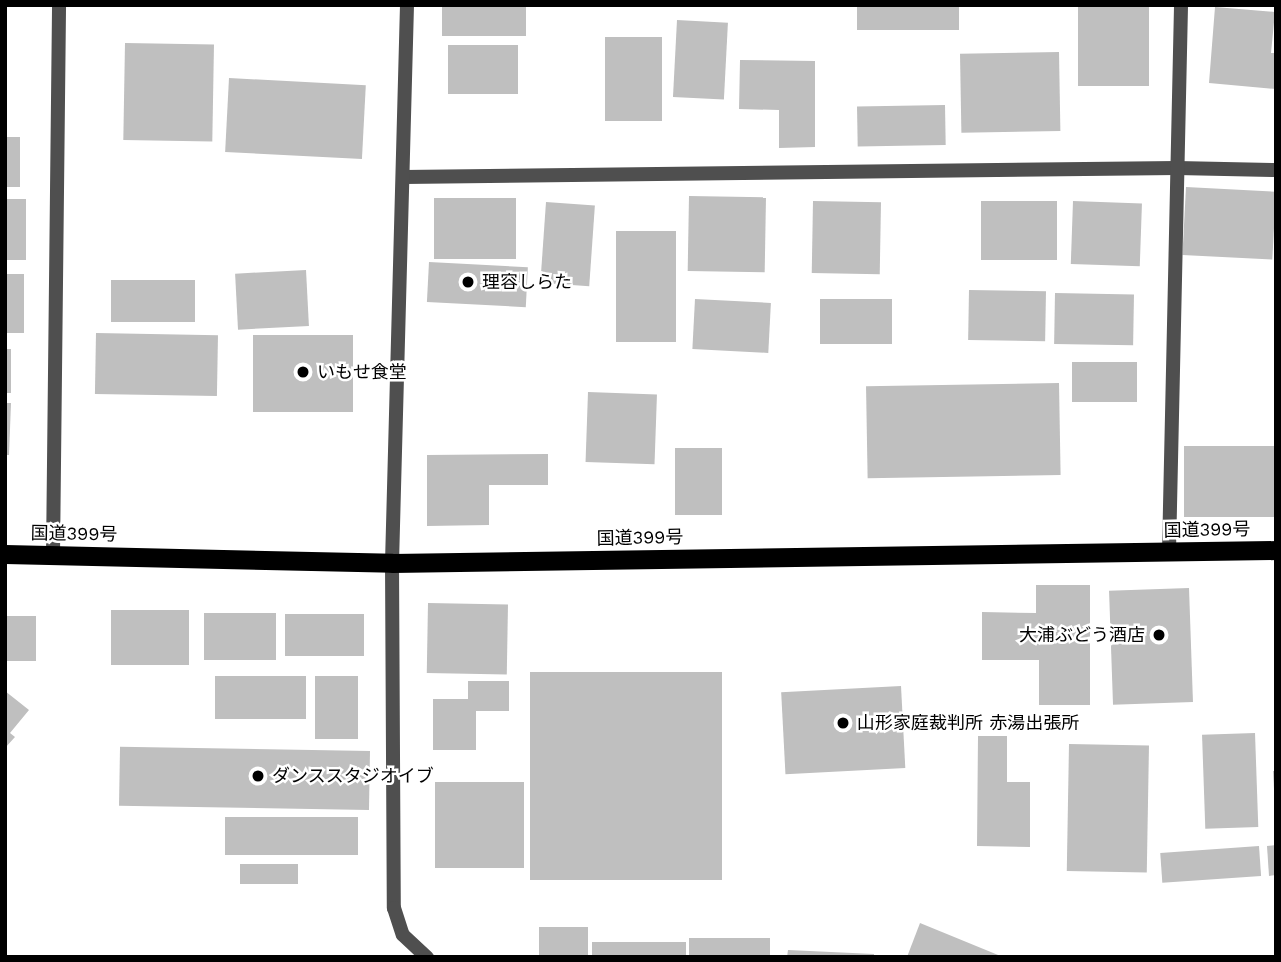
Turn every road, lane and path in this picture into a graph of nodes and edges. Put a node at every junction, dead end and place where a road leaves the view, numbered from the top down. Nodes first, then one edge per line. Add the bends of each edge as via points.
1 (59, 5) edge
2 (407, 5) edge
3 (1181, 5) edge
4 (1177, 168) junction
5 (1276, 170) edge
6 (404, 177) junction
7 (1276, 550) edge
8 (1169, 552) junction
9 (5, 554) edge
10 (53, 555) junction
11 (392, 563) junction
12 (427, 957) edge

1 - 10 street
2 - 6 street
3 - 4 street
4 - 5 street
4 - 6 street
4 - 8 street
6 - 11 street
7 - 8 highway, 国道399号
8 - 11 highway, 国道399号
9 - 10 highway, 国道399号
10 - 11 highway, 国道399号
11 - 12 street via 394,908 403,935

